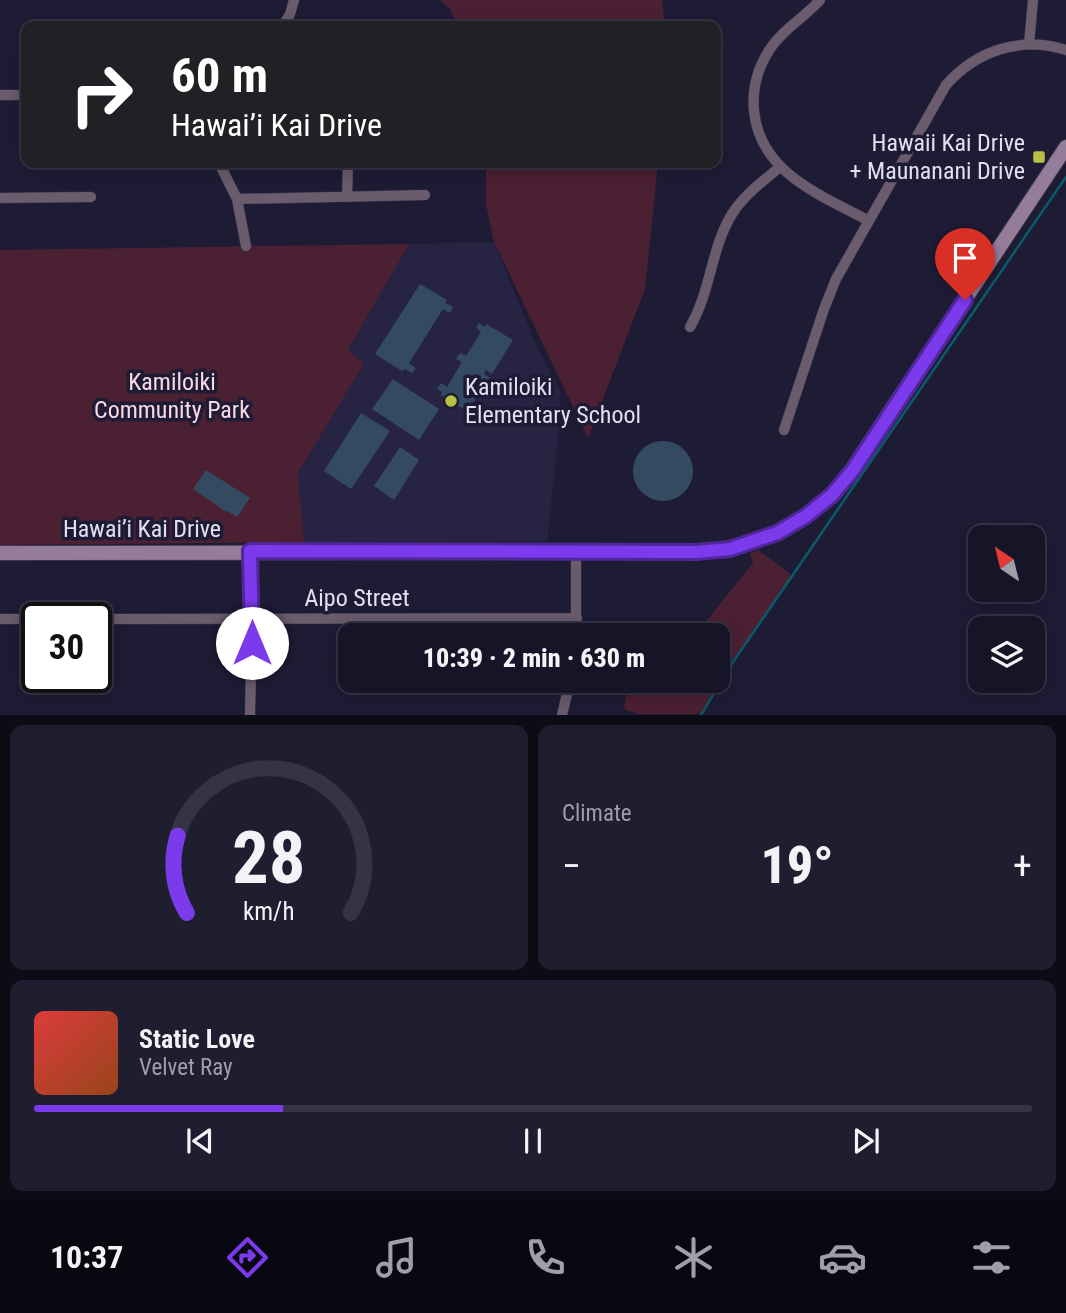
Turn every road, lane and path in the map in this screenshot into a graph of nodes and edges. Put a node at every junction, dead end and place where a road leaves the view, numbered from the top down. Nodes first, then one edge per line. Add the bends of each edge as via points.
1 (294, 0) edge
2 (820, 0) edge
3 (1033, 0) edge
4 (286, 21) edge
5 (1029, 44) junction
6 (1066, 50) edge
7 (0, 95) edge
8 (21, 95) edge
9 (1066, 147) edge
10 (780, 167) junction
11 (222, 168) edge
12 (348, 168) edge
13 (425, 195) dead end
14 (347, 196) junction
15 (92, 197) dead end
16 (0, 198) edge
17 (237, 199) junction
18 (869, 221) junction
19 (246, 246) dead end
20 (690, 327) dead end
21 (783, 430) dead end
22 (250, 551) junction
23 (576, 552) junction
24 (0, 553) edge
25 (577, 618) junction
26 (0, 619) edge
27 (21, 619) edge
28 (112, 619) edge
29 (252, 619) junction
30 (577, 623) edge
31 (567, 693) edge
32 (250, 715) edge
33 (562, 715) edge

1 - 4 street
2 - 10 street via 772,46 755,83 758,132
3 - 5 street
5 - 6 street
5 - 18 street via 989,52 952,78
7 - 8 street
9 - 23 main road, Hawai’i Kai Drive via 832,495 799,521 762,540 730,549
10 - 18 street
10 - 20 street via 745,197 728,221 701,308
11 - 17 street
12 - 14 street
13 - 14 street
14 - 17 street
15 - 16 street
17 - 19 street
18 - 21 street via 830,294
22 - 23 main road, Hawai’i Kai Drive
22 - 24 main road, Hawai’i Kai Drive
22 - 29 street
23 - 25 street
25 - 29 street, Aipo Street
25 - 30 street
26 - 27 street
28 - 29 street, Aipo Street
29 - 32 street
31 - 33 street

